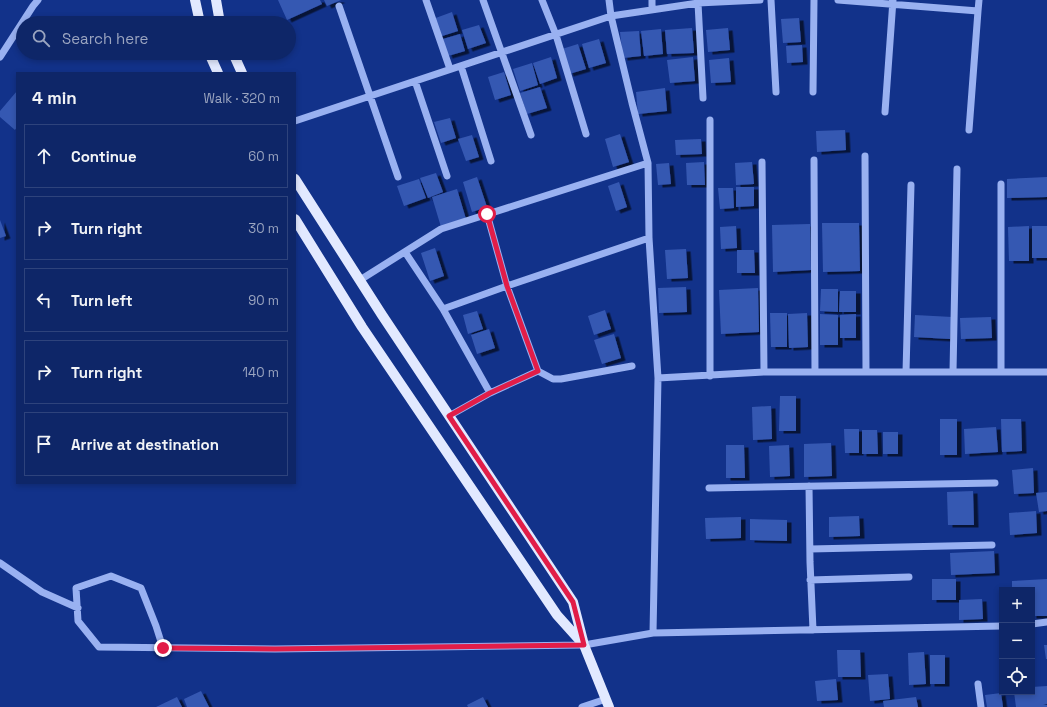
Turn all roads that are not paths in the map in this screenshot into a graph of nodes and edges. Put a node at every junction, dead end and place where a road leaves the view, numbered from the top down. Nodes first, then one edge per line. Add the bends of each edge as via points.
1 (38, 0) edge
2 (195, 0) edge
3 (216, 0) edge
4 (426, 0) edge
5 (483, 0) edge
6 (542, 0) edge
7 (609, 0) edge
8 (652, 0) edge
9 (760, 0) edge
10 (771, 0) edge
11 (814, 0) edge
12 (838, 0) edge
13 (978, 0) edge
14 (733, 1) edge
15 (893, 2) edge
16 (698, 3) junction
17 (339, 6) dead end
18 (652, 9) junction
19 (978, 12) junction
20 (27, 16) edge
21 (198, 16) edge
22 (219, 16) edge
23 (611, 16) junction
24 (16, 32) edge
25 (556, 35) junction
26 (502, 52) junction
27 (0, 57) edge
28 (212, 60) edge
29 (236, 60) edge
30 (461, 66) junction
31 (450, 69) junction
32 (218, 72) edge
33 (242, 72) edge
34 (414, 81) junction
35 (776, 92) dead end
36 (813, 92) dead end
37 (370, 96) junction
38 (703, 98) dead end
39 (885, 112) dead end
40 (296, 120) edge
41 (710, 120) dead end
42 (969, 130) dead end
43 (586, 134) dead end
44 (530, 135) dead end
45 (865, 156) dead end
46 (814, 160) dead end
47 (491, 161) dead end
48 (762, 162) dead end
49 (648, 163) junction
50 (957, 169) dead end
51 (447, 176) dead end
52 (398, 177) dead end
53 (296, 181) edge
54 (1001, 184) dead end
55 (911, 185) dead end
56 (487, 214) junction
57 (296, 221) edge
58 (649, 238) junction
59 (405, 252) junction
60 (360, 280) junction
61 (507, 286) junction
62 (443, 309) junction
63 (632, 366) dead end
64 (538, 371) junction
65 (764, 372) junction
66 (815, 372) junction
67 (866, 372) junction
68 (906, 372) junction
69 (953, 372) junction
70 (1001, 372) junction
71 (1047, 372) edge
72 (710, 376) junction
73 (658, 378) junction
74 (490, 393) junction
75 (449, 416) junction
76 (995, 483) dead end
77 (809, 486) junction
78 (709, 488) dead end
79 (992, 545) dead end
80 (810, 549) junction
81 (0, 563) edge
82 (910, 577) dead end
83 (810, 580) junction
84 (78, 608) junction
85 (1047, 622) edge
86 (1035, 624) edge
87 (999, 626) edge
88 (813, 630) junction
89 (653, 633) junction
90 (584, 645) junction
91 (163, 648) junction
92 (978, 684) dead end
93 (607, 703) edge
94 (582, 707) edge
95 (981, 707) edge

1 - 20 street
2 - 21 main road
3 - 22 main road
4 - 31 street
5 - 26 street
6 - 25 street
7 - 23 street
8 - 18 street
9 - 14 street
10 - 35 street
11 - 36 street
12 - 15 street
13 - 19 street
14 - 16 street
15 - 19 street
15 - 39 street
16 - 18 street
16 - 38 street
17 - 37 street
18 - 23 street
19 - 42 street
23 - 25 street
23 - 49 street
24 - 27 street
25 - 26 street
25 - 43 street
26 - 30 street
26 - 44 street
28 - 32 main road
29 - 33 main road
30 - 31 street
30 - 47 street
31 - 34 street
34 - 37 street
34 - 51 street
37 - 40 street
37 - 52 street
41 - 72 street
45 - 67 street
46 - 66 street
48 - 65 street
49 - 56 street
49 - 58 street
50 - 69 street
53 - 60 main road
54 - 70 street
55 - 68 street
56 - 59 street via 441,229
56 - 61 street
57 - 90 main road via 362,327 557,615
58 - 61 street
58 - 73 street
59 - 60 street
59 - 62 street
60 - 75 main road
61 - 62 street
61 - 64 street
62 - 74 street
63 - 64 street via 561,379 553,379
64 - 74 street
65 - 66 street
65 - 72 street
66 - 67 street
67 - 68 street
68 - 69 street
69 - 70 street
70 - 71 street
72 - 73 street
73 - 89 street
74 - 75 street
75 - 90 main road via 573,602
76 - 77 street
77 - 78 street
77 - 80 street
79 - 80 street
80 - 83 street
81 - 84 street via 42,592
82 - 83 street
83 - 88 street
84 - 91 street via 78,621 99,647
84 - 91 street via 76,588 111,576 141,588
85 - 86 street
87 - 88 street
88 - 89 street
89 - 90 street
90 - 91 street
90 - 93 main road
92 - 95 street
93 - 94 street

